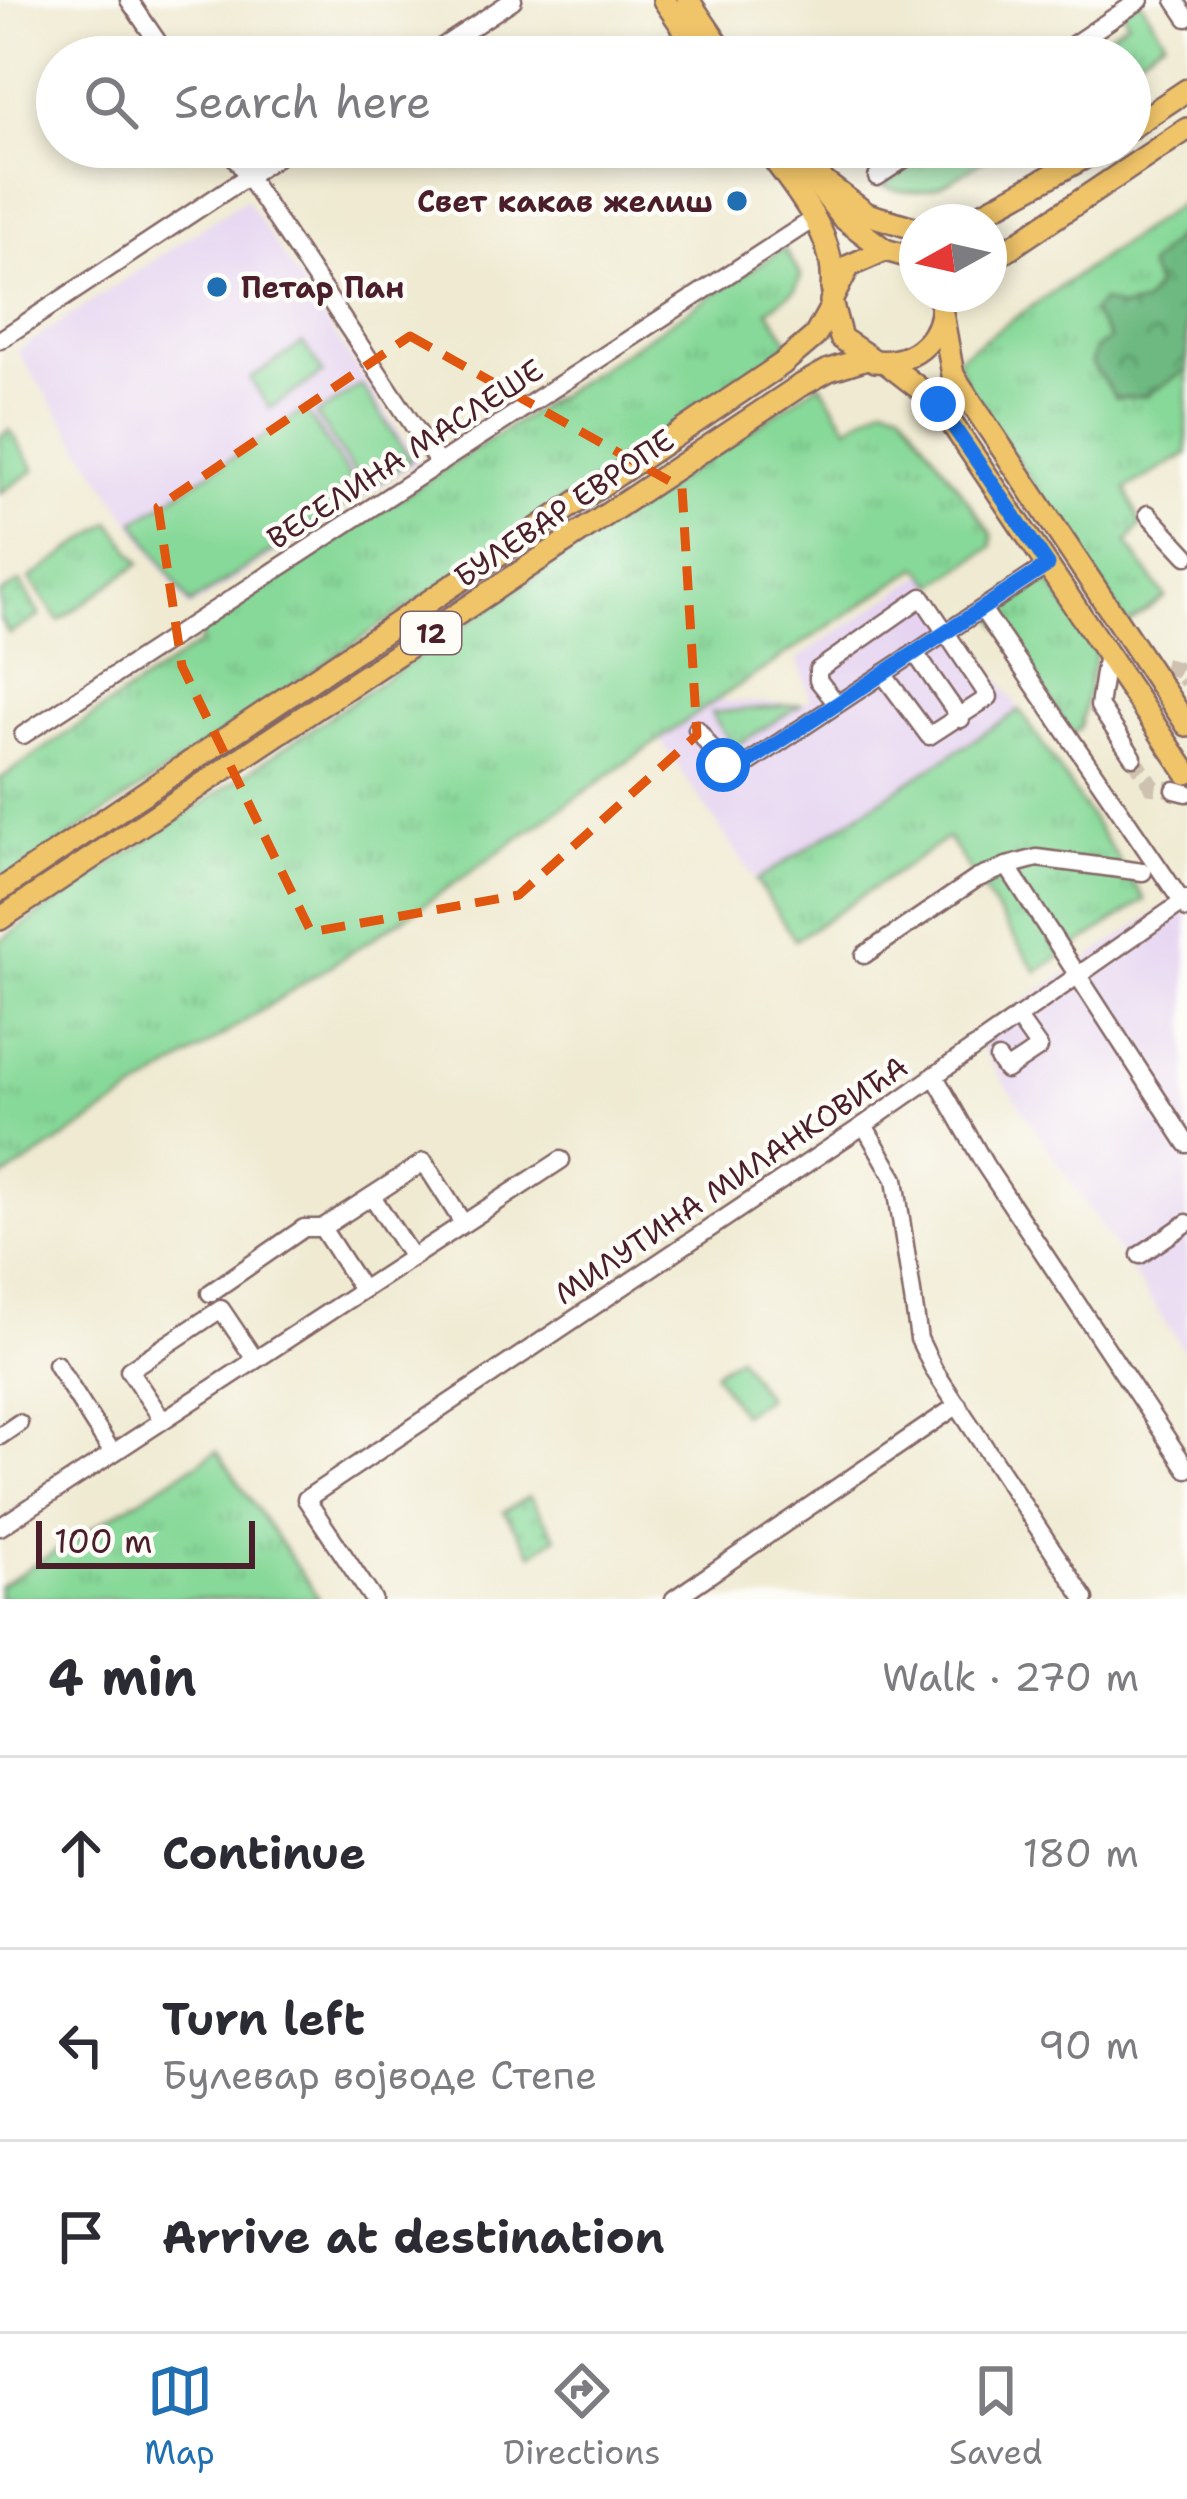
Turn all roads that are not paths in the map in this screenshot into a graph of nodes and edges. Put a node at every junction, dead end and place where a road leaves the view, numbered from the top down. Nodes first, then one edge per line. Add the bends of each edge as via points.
1 (129, 0) edge
2 (513, 0) edge
3 (664, 0) edge
4 (688, 0) edge
5 (1140, 0) edge
6 (1175, 0) edge
7 (1187, 18) edge
8 (154, 36) edge
9 (459, 36) edge
10 (689, 36) edge
11 (713, 36) edge
12 (1086, 36) edge
13 (1187, 90) edge
14 (1151, 114) edge
15 (1187, 129) edge
16 (1151, 153) edge
17 (242, 168) edge
18 (260, 168) edge
19 (780, 168) edge
20 (804, 168) edge
21 (810, 168) edge
22 (890, 168) edge
23 (1064, 168) edge
24 (1069, 168) edge
25 (1129, 168) edge
26 (248, 176) junction
27 (877, 177) dead end
28 (999, 204) edge
29 (1007, 209) edge
30 (815, 218) junction
31 (899, 224) edge
32 (885, 250) junction
33 (1007, 250) edge
34 (899, 253) edge
35 (831, 304) junction
36 (940, 312) edge
37 (945, 312) edge
38 (0, 340) edge
39 (876, 360) junction
40 (439, 464) junction
41 (1148, 514) dead end
42 (1186, 551) edge
43 (1048, 565) junction
44 (982, 609) junction
45 (946, 632) junction
46 (915, 653) junction
47 (1107, 653) junction
48 (884, 674) junction
49 (837, 704) junction
50 (961, 719) junction
51 (1187, 725) edge
52 (697, 729) dead end
53 (23, 735) dead end
54 (1133, 758) tunnel mouth
55 (1183, 785) edge
56 (1007, 866) junction
57 (1143, 872) dead end
58 (0, 890) edge
59 (1186, 904) edge
60 (0, 919) edge
61 (864, 956) dead end
62 (1074, 977) junction
63 (1017, 1017) junction
64 (998, 1059) dead end
65 (934, 1075) junction
66 (864, 1125) junction
67 (1187, 1144) edge
68 (561, 1160) dead end
69 (372, 1196) junction
70 (463, 1223) junction
71 (1187, 1223) edge
72 (322, 1228) junction
73 (1140, 1255) dead end
74 (411, 1256) junction
75 (199, 1276) dead end
76 (361, 1288) junction
77 (210, 1293) junction
78 (221, 1309) junction
79 (254, 1358) junction
80 (56, 1364) dead end
81 (958, 1405) junction
82 (162, 1419) junction
83 (20, 1423) dead end
84 (0, 1436) edge
85 (112, 1452) junction
86 (1187, 1468) edge
87 (3, 1519) edge
88 (373, 1599) edge
89 (674, 1599) edge
90 (1085, 1599) edge

1 - 8 street
2 - 9 street
3 - 10 main road
4 - 11 main road
5 - 12 street
6 - 7 street
13 - 14 main road
15 - 16 main road
17 - 26 street
18 - 26 street
19 - 30 main road
20 - 32 main road via 850,226
21 - 31 main road via 867,214
22 - 27 street
23 - 28 main road
24 - 29 main road
25 - 33 main road
26 - 38 street
26 - 40 street
30 - 35 main road via 831,255
30 - 40 street, ВЕСЕЛИНА МАСЛЕШЕ
32 - 34 main road
32 - 35 main road, 12 via 848,266
35 - 39 main road via 841,338
35 - 58 main road, БУЛЕВАР ЕВРОПЕ / 12 via 815,336 782,364
36 - 39 main road, 12 via 926,346 903,360
37 - 51 main road, 12 via 953,375 1155,665
39 - 43 main road via 938,404
39 - 60 main road, БУЛЕВАР ЕВРОПЕ / 12 via 798,387
40 - 53 street, ВЕСЕЛИНА МАСЛЕШЕ
41 - 42 street
43 - 44 street
43 - 47 main road
44 - 45 street
44 - 59 street
45 - 46 street
45 - 49 street via 922,597 818,670
45 - 50 street via 989,697
46 - 48 street
46 - 50 street
47 - 54 street via 1099,706
47 - 55 main road
48 - 49 street
48 - 50 street via 928,736
49 - 52 street via 733,768
56 - 57 street via 1037,858
56 - 61 street
56 - 62 street
59 - 62 street, МИЛУТИНА МИЛАНКОВИЋА
62 - 63 street, МИЛУТИНА МИЛАНКОВИЋА
62 - 67 street
63 - 64 street via 1039,1048 1006,1070
63 - 65 street, МИЛУТИНА МИЛАНКОВИЋА
65 - 66 street, МИЛУТИНА МИЛАНКОВИЋА
65 - 86 street via 985,1166
66 - 81 street via 895,1179 920,1339
66 - 88 street, МИЛУТИНА МИЛАНКОВИЋА via 306,1499
68 - 70 street
69 - 70 street via 424,1162
69 - 72 street
69 - 74 street
70 - 74 street
71 - 73 street
72 - 76 street
72 - 77 street via 304,1228
74 - 76 street
75 - 77 street
76 - 79 street
77 - 78 street
78 - 79 street
78 - 82 street via 129,1370
79 - 82 street
80 - 85 street
81 - 89 street
81 - 90 street
82 - 85 street
83 - 84 street
85 - 87 street

